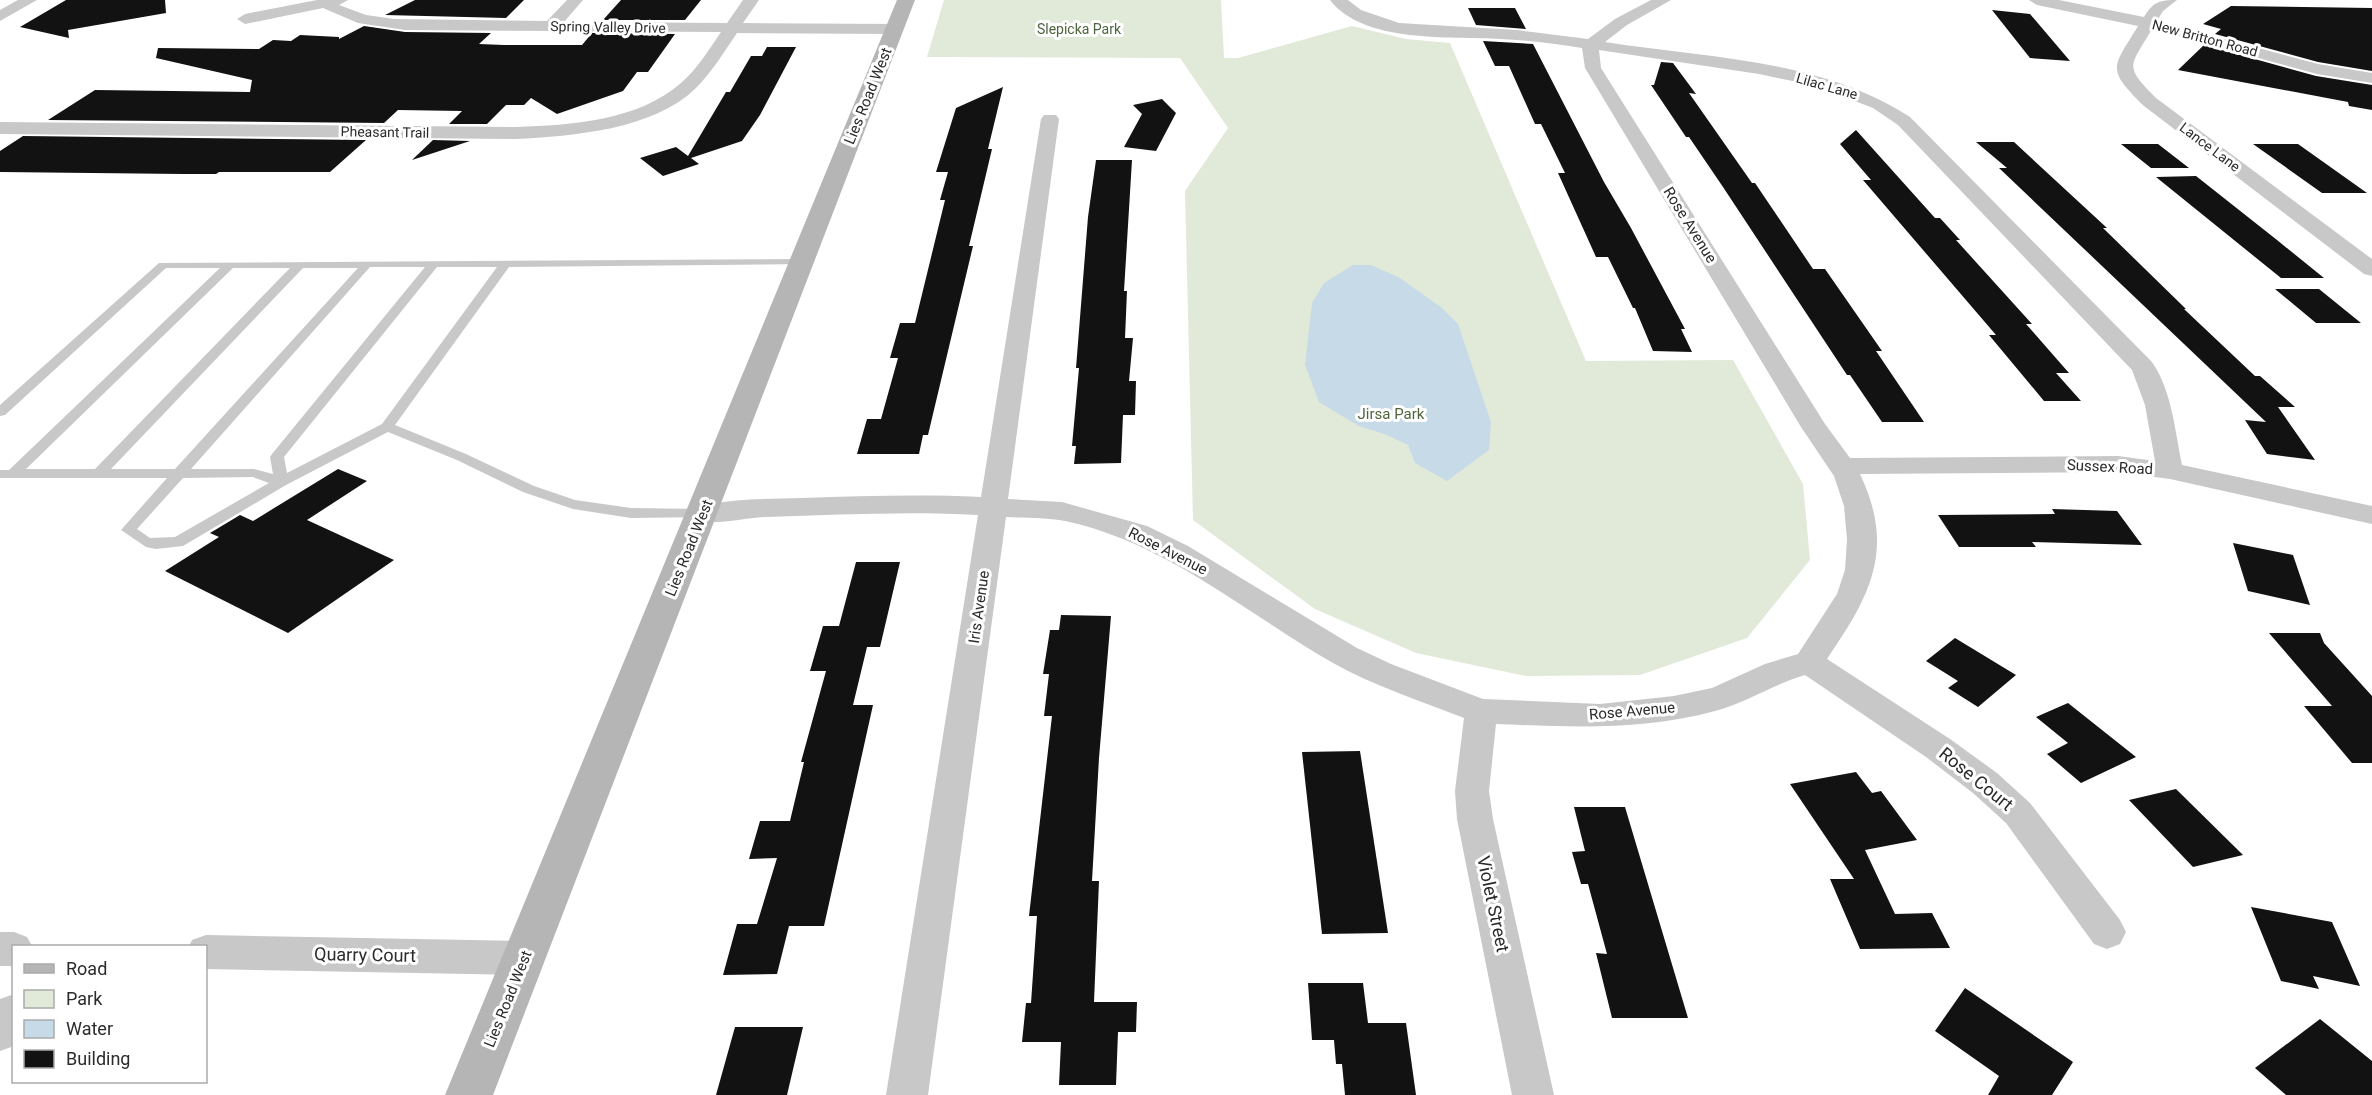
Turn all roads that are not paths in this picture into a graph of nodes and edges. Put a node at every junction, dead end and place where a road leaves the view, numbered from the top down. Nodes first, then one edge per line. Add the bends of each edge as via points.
1 (29, 0) edge
2 (575, 0) edge
3 (751, 0) edge
4 (906, 0) edge
5 (1338, 0) edge
6 (1662, 0) edge
7 (2037, 0) edge
8 (2169, 0) edge
9 (331, 1) edge
10 (0, 16) edge
11 (244, 20) dead end
12 (2148, 23) junction
13 (550, 27) junction
14 (732, 28) junction
15 (895, 29) junction
16 (1590, 45) junction
17 (2372, 78) edge
18 (1050, 118) dead end
19 (0, 128) edge
20 (802, 262) junction
21 (367, 264) junction
22 (434, 264) junction
23 (505, 264) junction
24 (230, 265) junction
25 (299, 265) junction
26 (2372, 269) edge
27 (0, 412) edge
28 (387, 426) junction
29 (1842, 466) junction
30 (2170, 471) junction
31 (100, 472) junction
32 (182, 472) junction
33 (7, 473) edge
34 (281, 482) junction
35 (993, 507) junction
36 (703, 514) junction
37 (2371, 517) edge
38 (1809, 662) junction
39 (1481, 711) junction
40 (2107, 932) dead end
41 (207, 952) edge
42 (524, 958) junction
43 (12, 1015) edge
44 (0, 1032) edge
45 (469, 1095) edge
46 (907, 1095) edge
47 (1533, 1095) edge

1 - 10 street
2 - 13 street
3 - 14 street, Pheasant Trail
4 - 15 street, Lies Road West
5 - 16 street, Lilac Lane via 1370,20 1402,28 1533,36
6 - 16 street via 1621,22
7 - 12 street, New Britton Road
8 - 12 street, Lance Lane via 2157,8
9 - 11 street, Spring Valley Drive
9 - 13 street, Spring Valley Drive via 340,13 384,24
12 - 17 street, New Britton Road via 2317,69
12 - 26 street, Lance Lane via 2125,62 2125,74 2135,89
13 - 14 street, Spring Valley Drive
14 - 15 street, Spring Valley Drive
14 - 19 street, Pheasant Trail via 696,77 677,94 632,117 568,130 516,134
15 - 20 street, Lies Road West
16 - 29 street, Rose Avenue via 1593,68 1814,427
16 - 30 street, Lilac Lane via 1807,78 1835,85 1893,112 2143,367 2157,402
18 - 35 street, Iris Avenue
20 - 23 lane
20 - 36 street, Lies Road West
21 - 22 lane
21 - 25 lane
21 - 32 lane
22 - 23 lane
22 - 34 lane via 276,457
23 - 28 lane
24 - 25 lane
24 - 27 lane via 163,265
24 - 33 lane
25 - 31 lane
28 - 34 lane
28 - 36 lane via 526,488 576,505 623,512
29 - 30 street, Sussex Road via 2101,464
29 - 38 street, Rose Avenue via 1861,524 1859,572 1849,599
30 - 37 street, Sussex Road
31 - 32 lane
31 - 33 lane
32 - 34 lane via 254,473
32 - 34 lane via 128,530 132,534 156,544 178,542
35 - 36 street, Rose Avenue via 926,503
35 - 39 street, Rose Avenue via 1062,511 1137,533 1210,572 1346,656
35 - 46 street, Iris Avenue
36 - 42 street, Lies Road West
38 - 39 street, Rose Avenue via 1715,699 1674,708 1600,716
38 - 40 street, Rose Court via 1985,783 2018,813
39 - 47 street, Violet Street via 1472,791 1474,819
41 - 42 street, Quarry Court
42 - 45 street, Lies Road West
43 - 44 street

